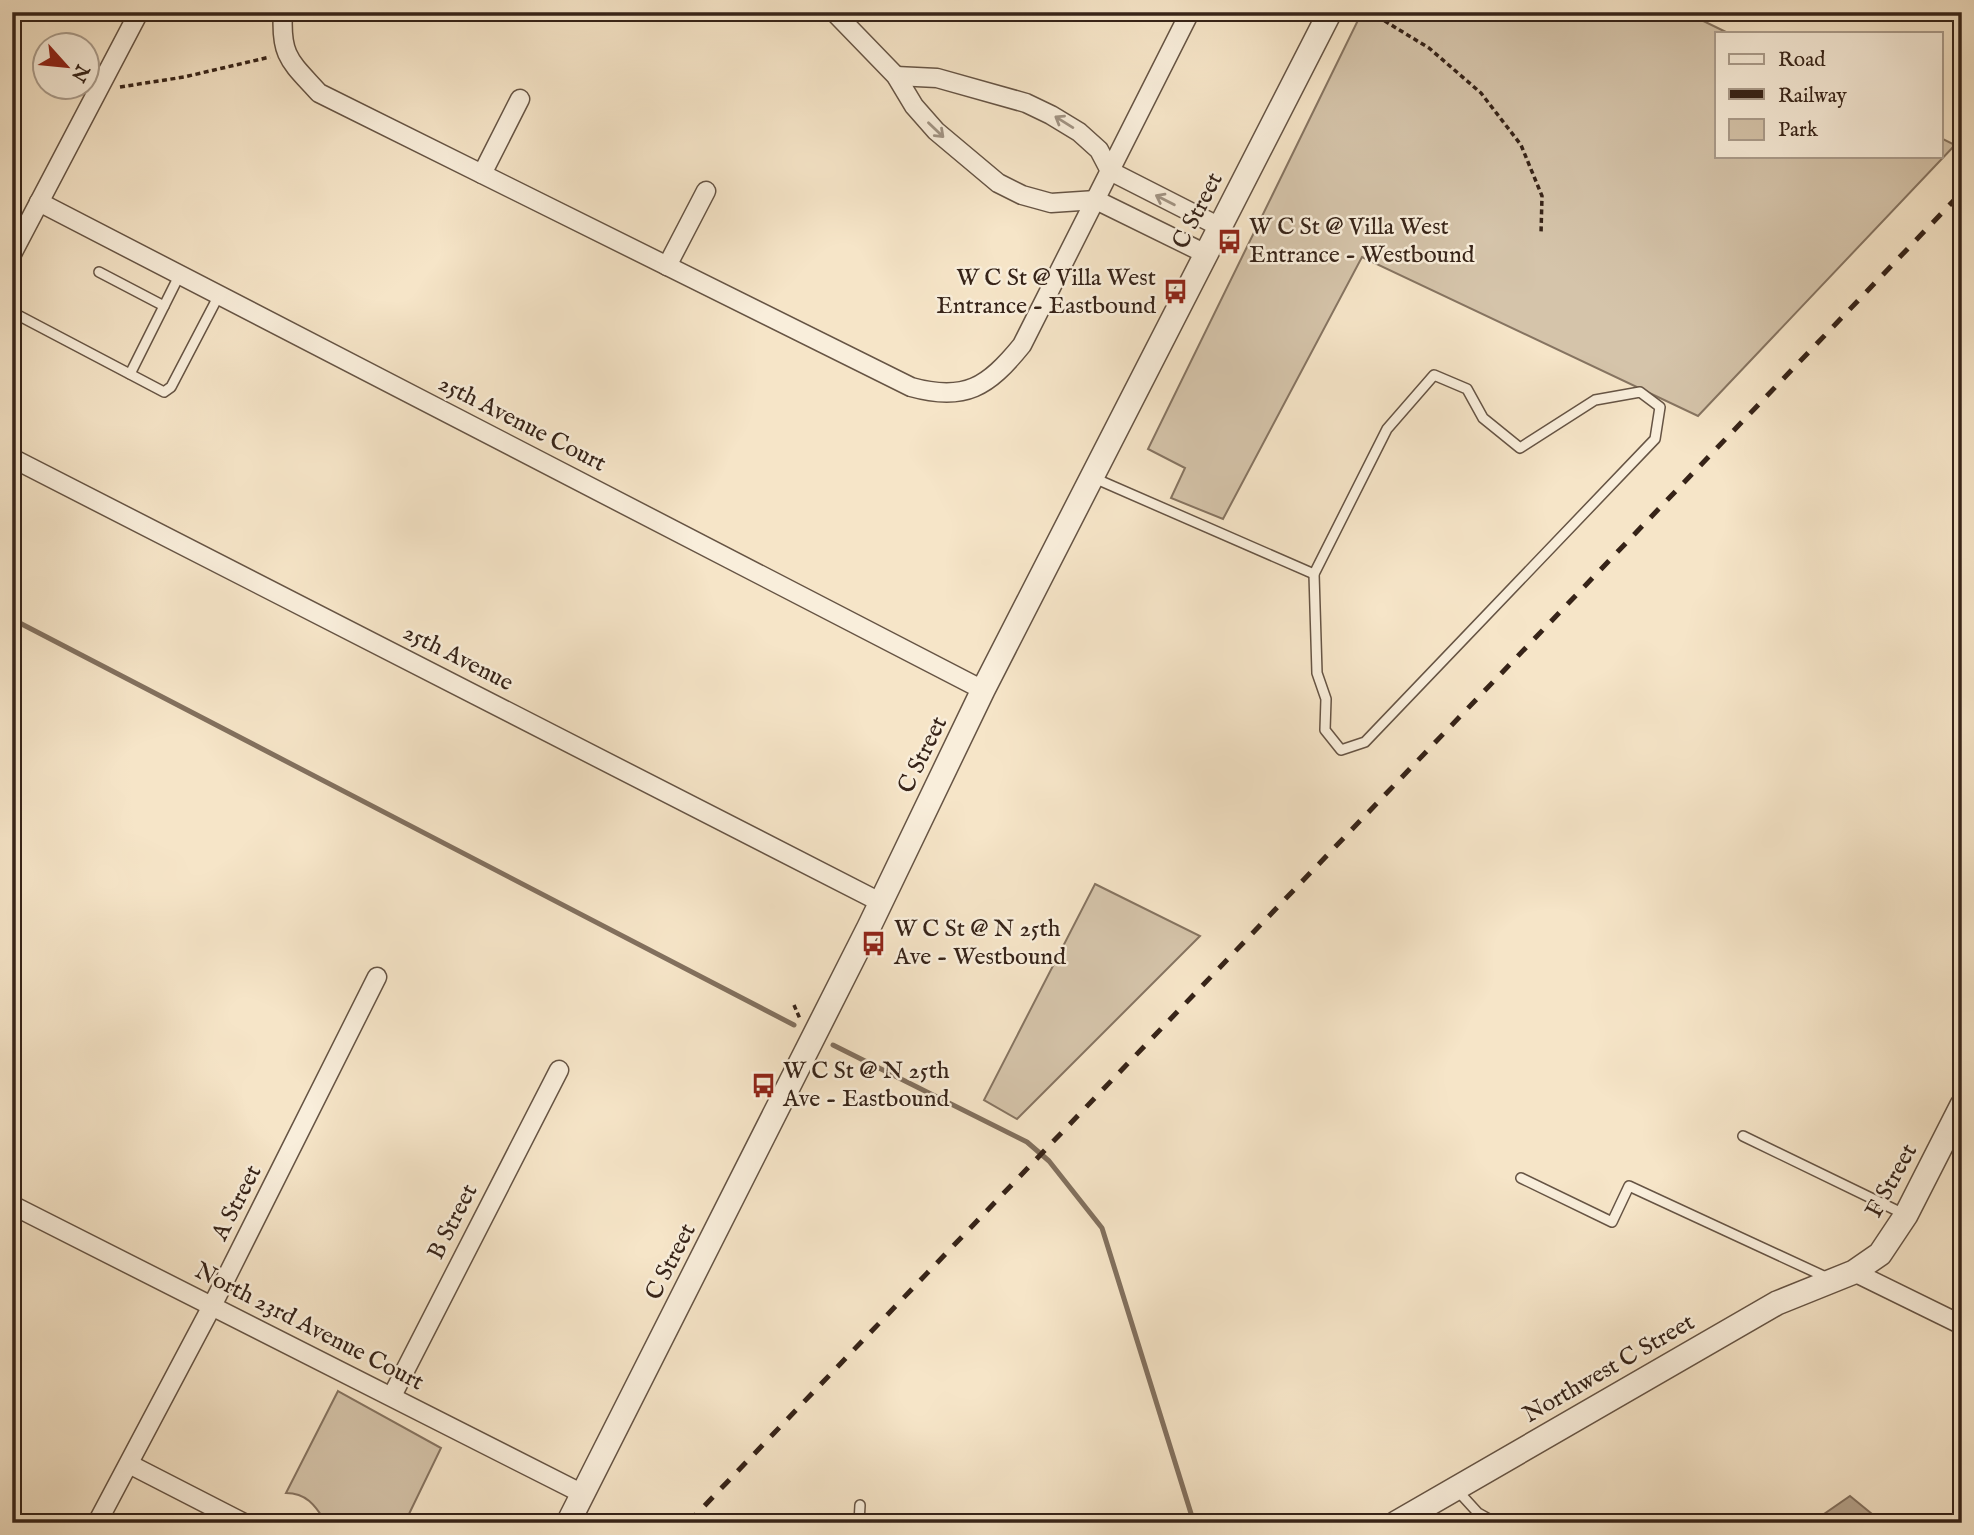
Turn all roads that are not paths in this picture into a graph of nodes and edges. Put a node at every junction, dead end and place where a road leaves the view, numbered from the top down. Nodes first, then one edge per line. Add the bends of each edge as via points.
1 (139, 12) edge
2 (283, 12) edge
3 (834, 12) edge
4 (1190, 12) edge
5 (1330, 12) edge
6 (896, 76) junction
7 (520, 99) dead end
8 (1110, 171) junction
9 (482, 174) junction
10 (706, 191) dead end
11 (1096, 200) junction
12 (39, 202) junction
13 (1220, 227) junction
14 (12, 254) edge
15 (1206, 254) junction
16 (667, 266) junction
17 (99, 272) dead end
18 (180, 274) junction
19 (219, 295) junction
20 (164, 306) junction
21 (12, 312) edge
22 (130, 374) junction
23 (12, 458) edge
24 (1094, 478) junction
25 (1314, 574) junction
26 (983, 691) junction
27 (880, 902) junction
28 (377, 977) dead end
29 (559, 1070) dead end
30 (1962, 1105) edge
31 (1743, 1136) dead end
32 (1521, 1178) dead end
33 (12, 1205) edge
34 (1906, 1215) junction
35 (1854, 1272) junction
36 (1832, 1280) junction
37 (212, 1306) junction
38 (1962, 1325) edge
39 (392, 1396) junction
40 (129, 1464) junction
41 (1456, 1488) junction
42 (583, 1494) junction
43 (860, 1505) dead end
44 (97, 1523) edge
45 (244, 1523) edge
46 (568, 1523) edge
47 (859, 1523) edge
48 (1396, 1523) edge
49 (1496, 1523) edge

1 - 12 street
2 - 9 street via 286,54 319,93
3 - 6 street
4 - 8 street
5 - 13 street, C Street
8 -> 6 street via 1099,150 1079,132 1026,103 937,78
6 -> 11 street via 936,131 998,183 1051,203
7 - 9 street
8 - 11 street
13 -> 8 street
9 - 16 street
10 - 16 street
11 - 15 street
11 - 16 street via 1021,345 985,383 957,394 911,387
12 - 14 street
12 - 18 street, 25th Avenue Court
13 - 15 street, C Street
15 - 24 street, C Street
17 - 20 lane
18 - 19 street, 25th Avenue Court
18 - 20 lane
19 - 22 lane via 171,387 164,392
19 - 26 street, 25th Avenue Court
20 - 22 lane
21 - 22 lane
23 - 27 street, 25th Avenue
24 - 25 lane
24 - 26 street, C Street
25 - 25 lane via 1387,429 1434,375 1466,389 1483,418 1520,448 1595,400 1640,391 1660,407 1655,439 1604,494 1365,742 1341,750 1325,730 1326,699 1317,673
26 - 27 street, C Street
27 - 42 street, C Street
28 - 37 street, A Street
29 - 39 street, B Street
30 - 34 street, F Street
31 - 34 lane
32 - 36 lane via 1612,1222 1629,1186
33 - 37 street, North 23rd Avenue Court
34 - 35 street, F Street via 1880,1254
35 - 36 street, Northwest C Street
35 - 38 street
36 - 41 street, Northwest C Street via 1777,1303
37 - 39 street, North 23rd Avenue Court
37 - 40 street, A Street
39 - 42 street, North 23rd Avenue Court
40 - 44 street, A Street
40 - 45 street
41 - 48 street, Northwest C Street
41 - 49 lane via 1478,1513
42 - 46 street, C Street
43 - 47 lane

